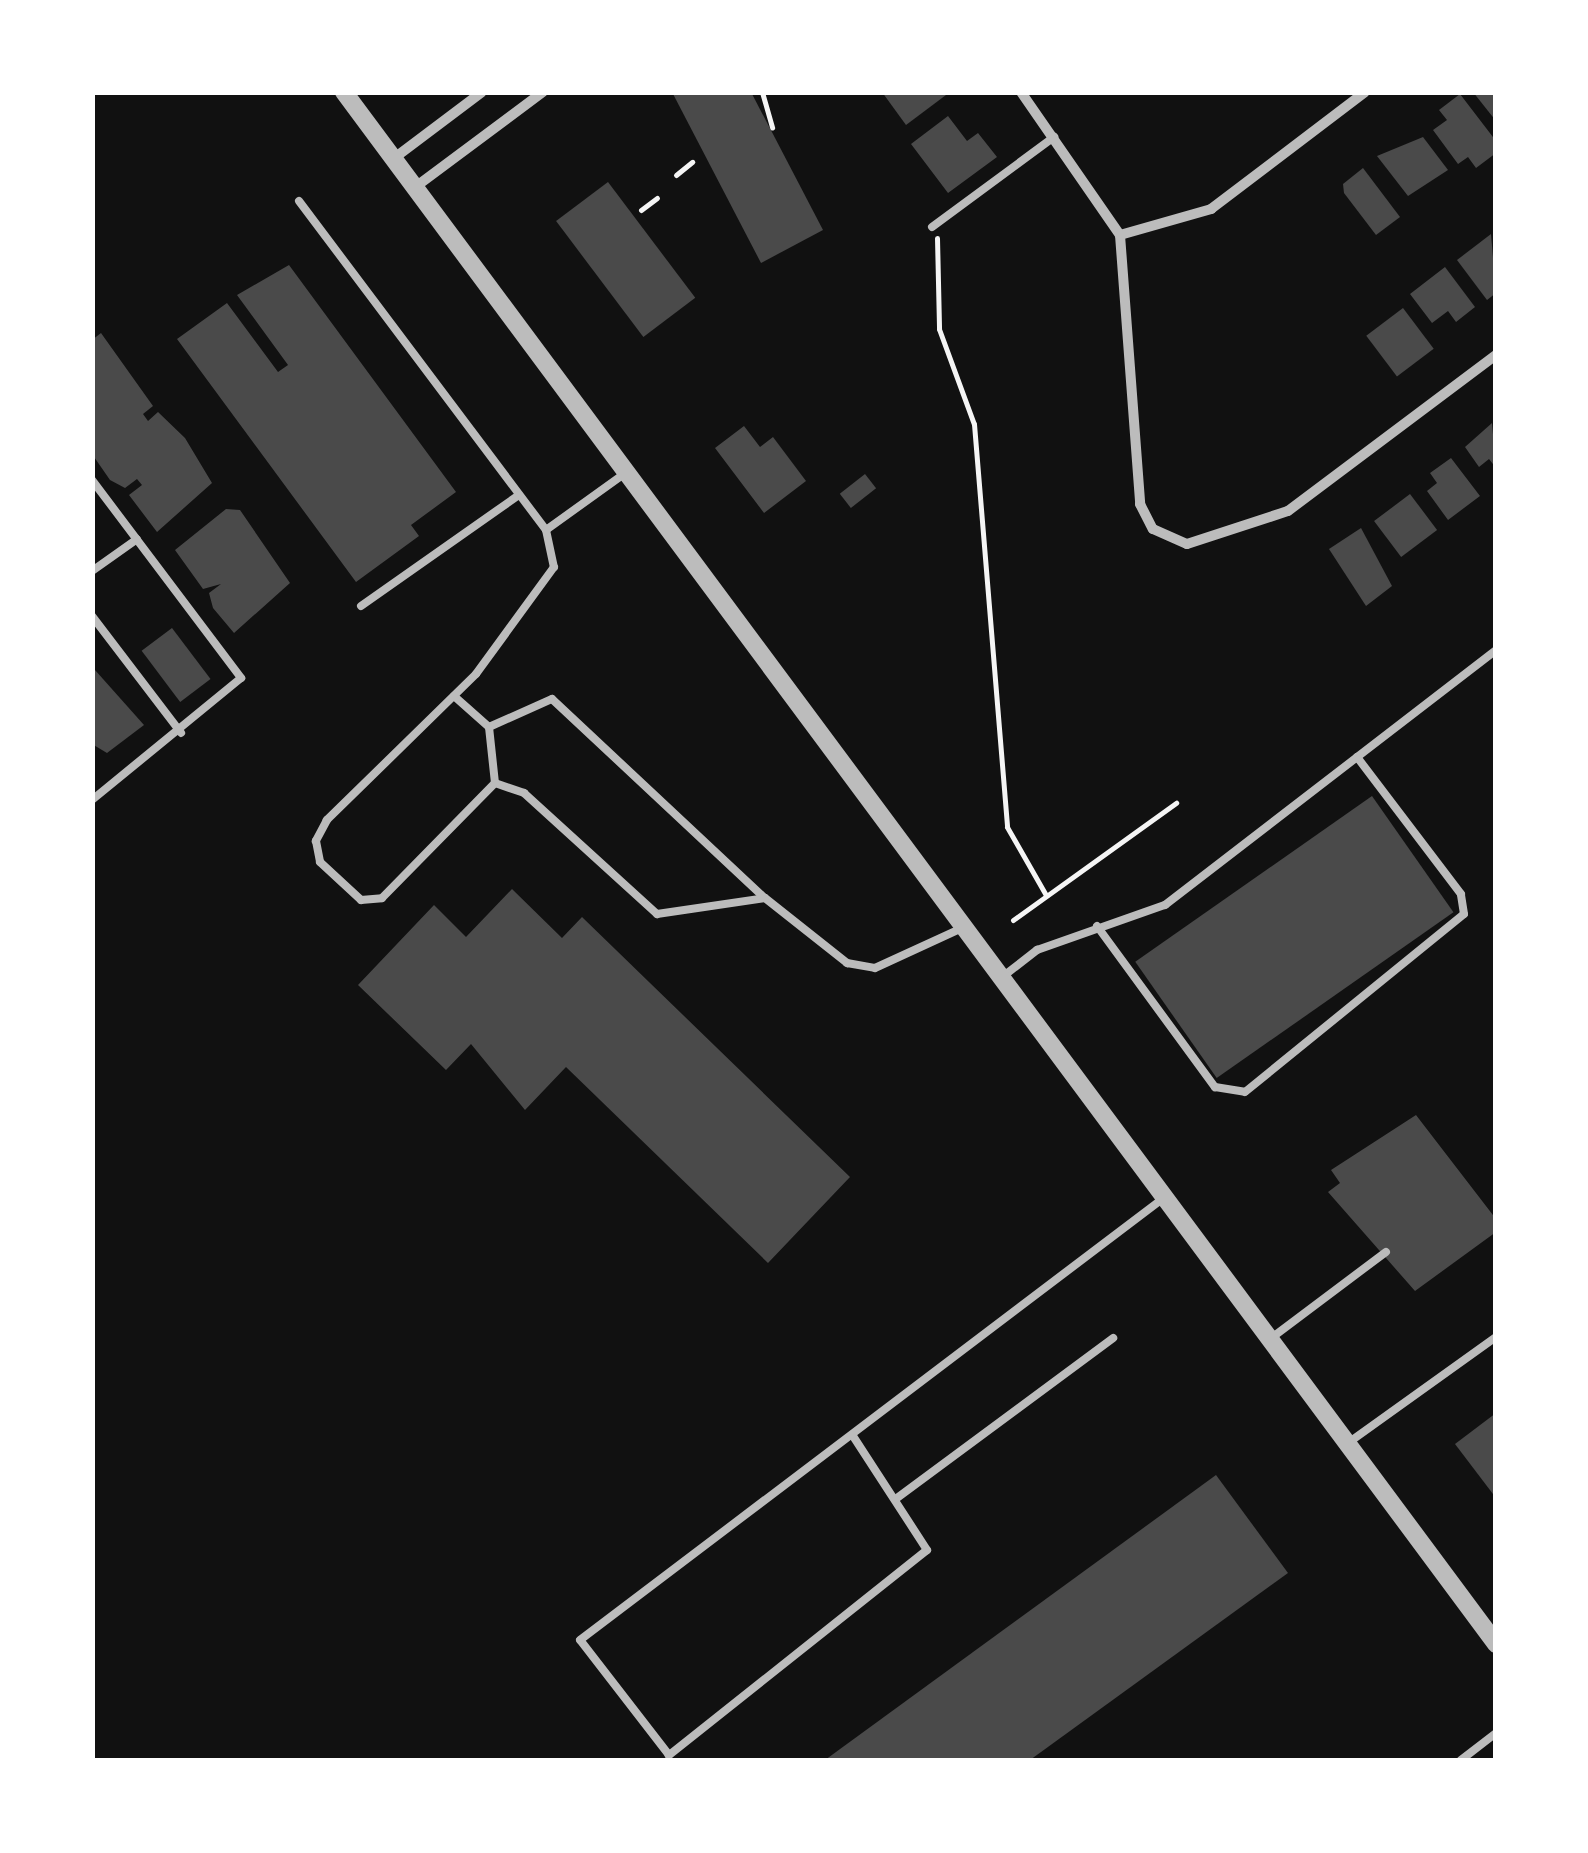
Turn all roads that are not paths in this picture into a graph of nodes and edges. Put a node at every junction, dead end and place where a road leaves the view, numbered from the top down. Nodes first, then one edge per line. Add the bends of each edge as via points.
1 (344, 92) edge
2 (482, 92) edge
3 (543, 92) edge
4 (1022, 92) edge
5 (1365, 92) edge
6 (1054, 136) junction
7 (393, 159) junction
8 (414, 188) junction
9 (299, 201) dead end
10 (932, 227) road end
11 (1120, 235) junction
12 (1496, 355) edge
13 (626, 472) junction
14 (92, 480) edge
15 (519, 495) junction
16 (546, 530) junction
17 (137, 539) junction
18 (92, 572) edge
19 (361, 606) dead end
20 (92, 616) edge
21 (1496, 650) edge
22 (454, 696) junction
23 (489, 727) junction
24 (180, 733) junction
25 (1357, 757) junction
26 (495, 784) junction
27 (92, 800) edge
28 (764, 898) junction
29 (1097, 926) junction
30 (964, 928) junction
31 (1002, 978) junction
32 (1165, 1197) junction
33 (1386, 1252) dead end
34 (1496, 1337) edge
35 (1113, 1338) dead end
36 (1270, 1339) junction
37 (853, 1436) junction
38 (1348, 1443) junction
39 (897, 1498) junction
40 (1496, 1644) edge
41 (1496, 1733) edge
42 (1462, 1760) edge

1 - 7 street
2 - 7 street
3 - 8 street
4 - 6 street
5 - 11 street via 1211,209
6 - 10 lane
6 - 11 street
7 - 8 street
8 - 13 street
9 - 15 lane
11 - 12 street via 1140,504 1154,529 1186,544 1288,512
13 - 16 lane
13 - 30 street
14 - 17 lane
15 - 16 lane
15 - 19 lane
16 - 22 lane via 554,567
17 - 18 lane
17 - 24 lane via 242,678
20 - 24 lane
21 - 25 lane
22 - 23 lane
22 - 26 lane via 326,820 316,841 320,862 361,900 382,898
23 - 26 lane
23 - 28 lane via 552,699
24 - 27 lane
25 - 29 lane via 1165,905
25 - 29 lane via 1461,894 1464,914 1245,1092 1215,1087
26 - 28 lane via 524,793 656,914
28 - 30 lane via 847,963 875,968
29 - 31 lane via 1037,950
30 - 31 street
31 - 32 street
32 - 36 street
32 - 37 lane
33 - 36 lane
34 - 38 lane
35 - 39 lane
36 - 38 street
37 - 39 lane
37 - 39 lane via 580,1640 669,1755 928,1550
38 - 40 street
41 - 42 lane

